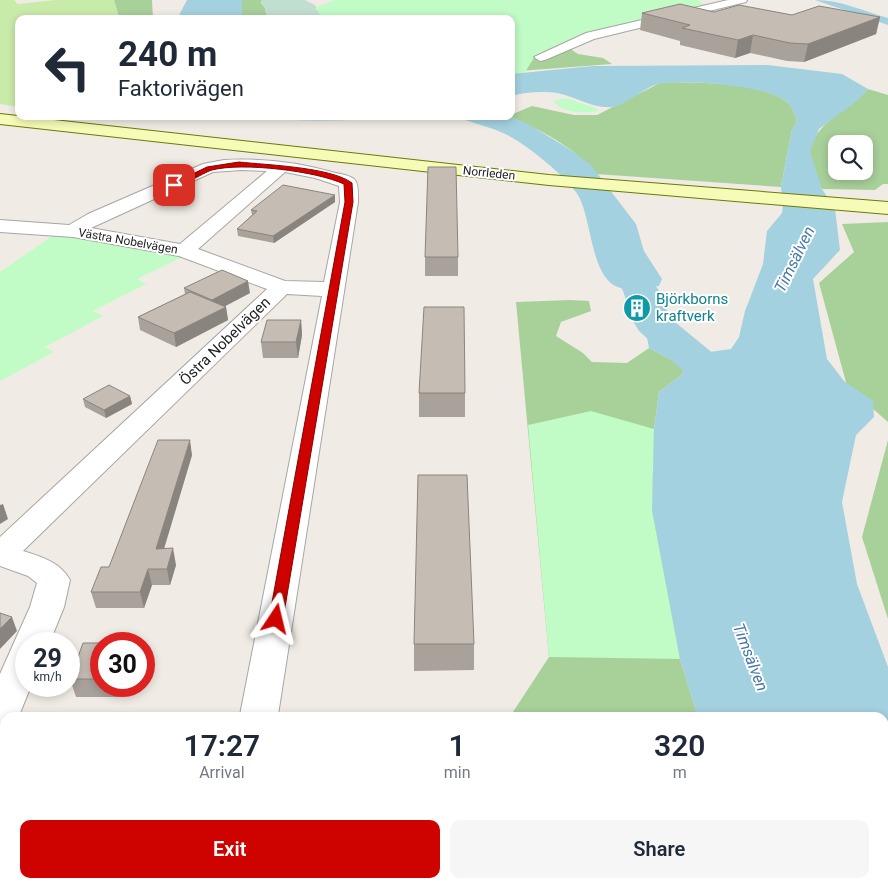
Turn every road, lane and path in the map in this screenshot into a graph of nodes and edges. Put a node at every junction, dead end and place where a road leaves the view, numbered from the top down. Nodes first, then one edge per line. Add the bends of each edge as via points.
1 (700, 0) edge
2 (742, 0) edge
3 (712, 6) junction
4 (540, 57) dead end
5 (0, 118) edge
6 (15, 118) edge
7 (45, 120) edge
8 (280, 168) junction
9 (888, 208) edge
10 (0, 226) edge
11 (73, 231) junction
12 (184, 251) junction
13 (282, 287) junction
14 (332, 289) junction
15 (0, 555) edge
16 (36, 632) edge
17 (15, 681) edge
18 (2, 712) edge
19 (260, 712) edge

1 - 3 street
2 - 3 street
3 - 4 street via 590,36
5 - 6 street, Norrleden
7 - 9 street, Norrleden via 549,180
8 - 11 street, Västra Nobelvägen via 239,164 210,168 94,218
8 - 12 street
8 - 14 street, Västra Nobelvägen via 321,174 348,183 349,202
10 - 11 street, Västra Nobelvägen
11 - 12 street, Västra Nobelvägen
12 - 13 street, Östra Nobelvägen
13 - 14 street
13 - 15 street, Östra Nobelvägen
14 - 19 street
15 - 16 street via 39,568 54,580
17 - 18 street

